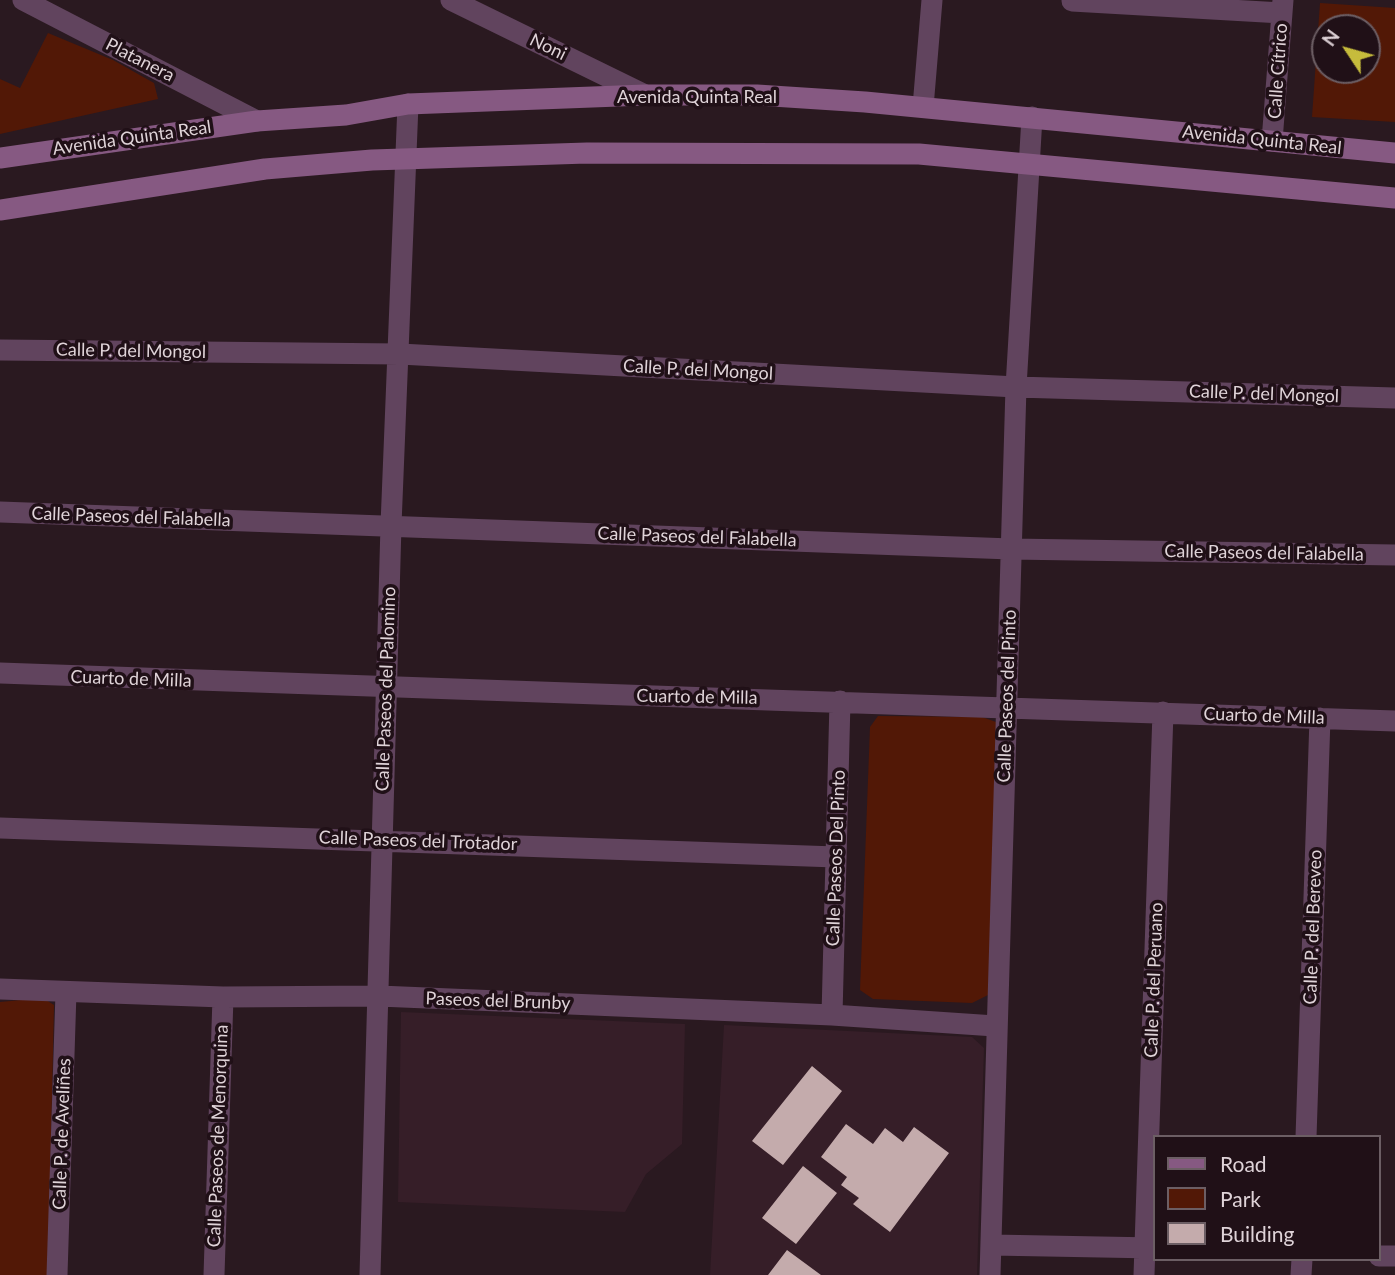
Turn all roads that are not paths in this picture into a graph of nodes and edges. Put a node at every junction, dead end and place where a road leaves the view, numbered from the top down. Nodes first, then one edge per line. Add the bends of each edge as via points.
1 (23, 0) edge
2 (451, 0) edge
3 (932, 0) edge
4 (1072, 1) edge
5 (1117, 2) edge
6 (1283, 6) edge
7 (645, 95) junction
8 (408, 104) junction
9 (923, 107) junction
10 (1032, 117) junction
11 (257, 121) junction
12 (1272, 141) junction
13 (1395, 153) edge
14 (0, 158) edge
15 (407, 159) junction
16 (1030, 163) junction
17 (1395, 198) edge
18 (0, 210) edge
19 (0, 350) edge
20 (400, 354) junction
21 (1016, 387) junction
22 (1395, 398) edge
23 (0, 512) edge
24 (391, 525) junction
25 (1012, 549) junction
26 (1395, 555) edge
27 (0, 673) edge
28 (386, 690) junction
29 (840, 701) junction
30 (1007, 709) junction
31 (1163, 712) junction
32 (1320, 718) junction
33 (1395, 720) edge
34 (0, 828) edge
35 (382, 839) junction
36 (836, 857) junction
37 (0, 989) edge
38 (66, 992) junction
39 (379, 996) junction
40 (223, 997) junction
41 (832, 1015) junction
42 (995, 1026) junction
43 (1306, 1135) edge
44 (992, 1245) junction
45 (1150, 1247) edge
46 (57, 1275) edge
47 (214, 1275) edge
48 (370, 1275) edge
49 (990, 1275) edge
50 (1144, 1275) edge

1 - 11 street, Platanera
2 - 7 street, Noni
3 - 9 street
4 - 5 street
5 - 6 street
6 - 12 street, Calle Cítrico
7 - 8 main road, Avenida Quinta Real
7 - 9 main road, Avenida Quinta Real via 757,95
8 - 11 main road, Avenida Quinta Real via 346,115
8 - 15 street, Calle Paseos del Palomino
9 - 10 main road, Avenida Quinta Real
10 - 12 main road, Avenida Quinta Real
10 - 16 street, Calle Paseos del Pinto
11 - 14 main road, Avenida Quinta Real
12 - 13 main road, Avenida Quinta Real
15 - 16 main road via 854,152
15 - 18 main road via 265,169
15 - 20 street, Calle Paseos del Palomino
16 - 17 main road
16 - 21 street, Calle Paseos del Pinto
19 - 20 street, Calle P. del Mongol
20 - 21 street, Calle P. del Mongol
20 - 24 street, Calle Paseos del Palomino
21 - 22 street, Calle P. del Mongol
21 - 25 street, Calle Paseos del Pinto
23 - 24 street, Calle Paseos del Falabella
24 - 25 street, Calle Paseos del Falabella
24 - 28 street, Calle Paseos del Palomino
25 - 26 street, Calle Paseos del Falabella
25 - 30 street, Calle Paseos del Pinto
27 - 28 street, Cuarto de Milla
28 - 29 street, Cuarto de Milla
28 - 35 street, Calle Paseos del Palomino
29 - 30 street, Cuarto de Milla
29 - 36 street, Calle Paseos Del Pinto
30 - 31 street, Cuarto de Milla
30 - 42 street, Calle Paseos del Pinto
31 - 32 street, Cuarto de Milla
31 - 45 street, Calle P. del Peruano
32 - 33 street, Cuarto de Milla
32 - 43 street, Calle P. del Bereveo
34 - 35 street, Calle Paseos del Trotador
35 - 36 street, Calle Paseos del Trotador
35 - 39 street, Calle Paseos del Palomino
36 - 41 street, Calle Paseos Del Pinto
37 - 38 street, Paseos del Brunby
38 - 40 street, Paseos del Brunby
38 - 46 street, Calle P. de Aveliñes
39 - 40 street, Paseos del Brunby
39 - 41 street, Paseos del Brunby
39 - 48 street, Calle Paseos del Palomino
40 - 47 street, Calle Paseos de Menorquina
41 - 42 street, Paseos del Brunby
42 - 44 street, Calle Paseos del Pinto
44 - 45 street
44 - 49 street, Calle Paseos del Pinto
45 - 50 street, Calle P. del Peruano

